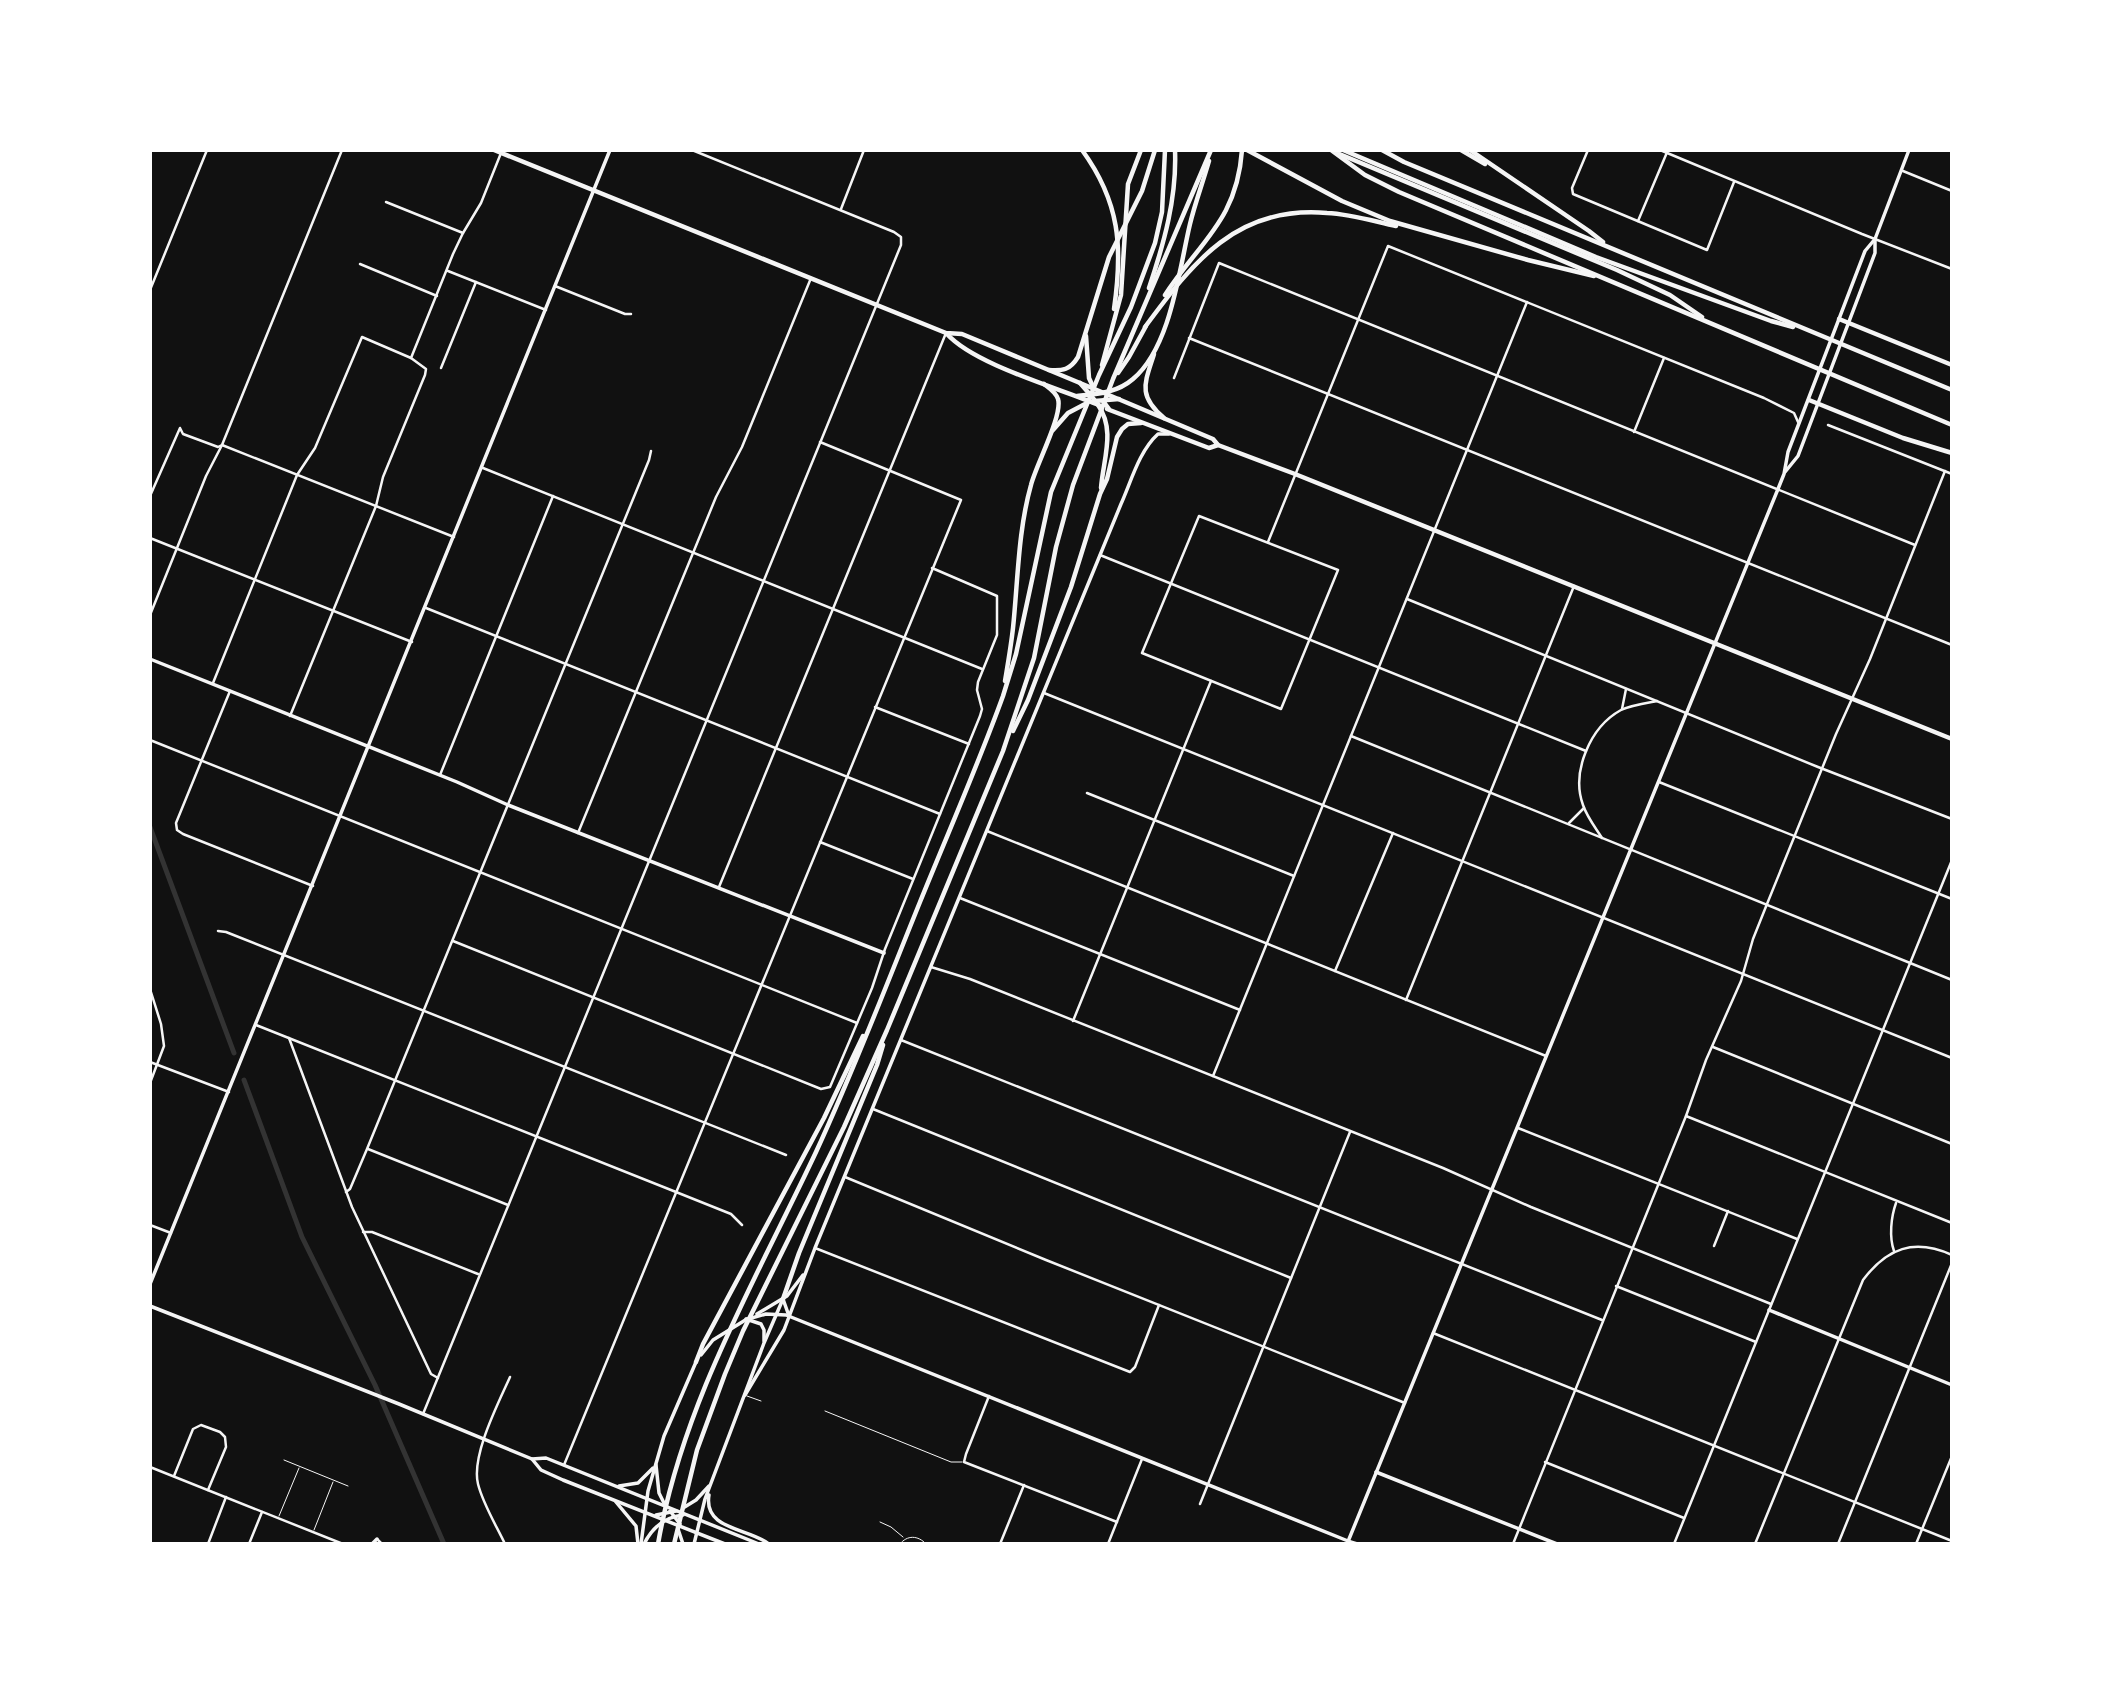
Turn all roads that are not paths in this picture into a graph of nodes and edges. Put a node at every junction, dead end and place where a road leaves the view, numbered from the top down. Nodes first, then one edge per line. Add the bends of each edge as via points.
1 (207, 150) edge
2 (342, 150) edge
3 (494, 150) edge
4 (610, 150) edge
5 (692, 150) edge
6 (864, 150) edge
7 (1082, 150) edge
8 (1142, 150) edge
9 (1156, 150) edge
10 (1164, 150) edge
11 (1175, 150) edge
12 (1212, 150) edge
13 (1244, 150) edge
14 (1330, 150) edge
15 (1343, 150) edge
16 (1382, 150) edge
17 (1461, 150) edge
18 (1470, 150) edge
19 (1588, 150) edge
20 (1660, 150) edge
21 (1909, 150) edge
22 (1667, 152) edge
23 (501, 153) junction
24 (1901, 170) junction
25 (1504, 174) junction
26 (1734, 182) junction
27 (1951, 191) edge
28 (593, 192) junction
29 (386, 202) dead end
30 (840, 211) junction
31 (1638, 222) junction
32 (1422, 231) junction
33 (1530, 231) junction
34 (463, 233) junction
35 (1875, 239) junction
36 (1609, 247) junction
37 (360, 264) dead end
38 (1951, 269) edge
39 (447, 271) junction
40 (811, 278) junction
41 (1608, 280) junction
42 (476, 282) junction
43 (555, 286) junction
44 (150, 289) edge
45 (437, 296) junction
46 (1527, 302) junction
47 (877, 305) junction
48 (546, 310) junction
49 (1156, 312) junction
50 (631, 314) dead end
51 (1139, 319) junction
52 (1358, 319) junction
53 (1839, 320) junction
54 (1849, 323) junction
55 (1712, 324) junction
56 (1111, 330) junction
57 (1807, 331) junction
58 (946, 333) junction
59 (1086, 335) junction
60 (1189, 338) junction
61 (1157, 346) junction
62 (411, 358) junction
63 (1664, 358) junction
64 (1951, 365) edge
65 (441, 368) dead end
66 (1049, 370) junction
67 (1099, 374) junction
68 (1497, 376) junction
69 (1174, 378) dead end
70 (1113, 379) junction
71 (1044, 383) junction
72 (1080, 383) junction
73 (1093, 388) junction
74 (1951, 390) edge
75 (1104, 393) junction
76 (1098, 394) junction
77 (1327, 394) junction
78 (1090, 395) junction
79 (1077, 396) junction
80 (1119, 399) junction
81 (1809, 400) junction
82 (1097, 402) junction
83 (1819, 404) junction
84 (1164, 418) junction
85 (1141, 423) junction
86 (1799, 425) junction
87 (1828, 425) dead end
88 (1951, 425) edge
89 (1634, 432) junction
90 (1169, 434) junction
91 (1050, 436) junction
92 (820, 442) junction
93 (222, 445) junction
94 (1218, 445) junction
95 (1467, 450) junction
96 (651, 451) dead end
97 (1951, 453) edge
98 (483, 468) junction
99 (891, 471) junction
100 (1945, 471) junction
101 (1295, 474) junction
102 (1784, 474) junction
103 (1951, 474) edge
104 (298, 475) junction
105 (1778, 489) junction
106 (1100, 494) junction
107 (150, 496) edge
108 (553, 496) junction
109 (376, 506) junction
110 (623, 524) junction
111 (1435, 530) junction
112 (150, 538) edge
113 (454, 538) junction
114 (1268, 542) junction
115 (1915, 545) junction
116 (177, 548) junction
117 (694, 553) junction
118 (1100, 555) junction
119 (1747, 564) junction
120 (932, 568) junction
121 (255, 580) junction
122 (763, 581) junction
123 (1170, 584) junction
124 (1574, 586) junction
125 (1407, 599) junction
126 (426, 608) junction
127 (833, 609) junction
128 (333, 611) junction
129 (150, 615) edge
130 (1886, 619) junction
131 (495, 636) junction
132 (903, 637) junction
133 (1309, 639) junction
134 (412, 642) junction
135 (1715, 643) junction
136 (1951, 645) edge
137 (1546, 655) junction
138 (150, 659) edge
139 (566, 664) junction
140 (1379, 668) junction
141 (982, 669) junction
142 (1211, 681) junction
143 (213, 684) junction
144 (1626, 687) junction
145 (230, 691) junction
146 (636, 692) junction
147 (1044, 693) junction
148 (1003, 696) junction
149 (1853, 699) junction
150 (1658, 700) junction
151 (875, 707) junction
152 (1622, 709) junction
153 (1686, 713) junction
154 (290, 716) junction
155 (707, 720) junction
156 (1518, 724) junction
157 (1351, 736) junction
158 (1951, 738) edge
159 (150, 740) edge
160 (969, 744) junction
161 (369, 747) junction
162 (777, 748) junction
163 (1184, 748) junction
164 (1003, 751) junction
165 (1586, 751) junction
166 (201, 761) junction
167 (1823, 769) junction
168 (439, 775) junction
169 (847, 776) junction
170 (1658, 782) junction
171 (1490, 792) junction
172 (1087, 793) dead end
173 (508, 805) junction
174 (1323, 805) junction
175 (1584, 808) junction
176 (940, 814) junction
177 (341, 816) junction
178 (1951, 819) edge
179 (1155, 820) junction
180 (1568, 824) junction
181 (986, 831) junction
182 (578, 833) junction
183 (1392, 833) junction
184 (1795, 837) junction
185 (1602, 838) junction
186 (820, 842) junction
187 (1630, 850) junction
188 (1951, 860) edge
189 (648, 861) junction
190 (1462, 862) junction
191 (481, 872) junction
192 (1294, 876) junction
193 (914, 879) junction
194 (313, 886) junction
195 (1127, 888) junction
196 (718, 889) junction
197 (1938, 894) junction
198 (960, 898) junction
199 (1951, 899) edge
200 (1767, 904) junction
201 (789, 916) junction
202 (1602, 918) junction
203 (621, 928) junction
204 (218, 931) dead end
205 (453, 941) junction
206 (1266, 944) junction
207 (884, 953) junction
208 (1100, 954) junction
209 (285, 955) junction
210 (1910, 962) junction
211 (931, 967) junction
212 (1335, 971) junction
213 (1743, 974) junction
214 (1951, 979) edge
215 (762, 984) junction
216 (150, 989) edge
217 (593, 997) junction
218 (1406, 1000) junction
219 (425, 1010) junction
220 (1240, 1010) junction
221 (1073, 1021) junction
222 (857, 1023) junction
223 (870, 1023) junction
224 (256, 1025) junction
225 (887, 1030) junction
226 (1882, 1030) junction
227 (289, 1038) junction
228 (901, 1040) junction
229 (1713, 1047) junction
230 (733, 1053) junction
231 (1546, 1056) junction
232 (1951, 1058) edge
233 (150, 1062) edge
234 (158, 1065) junction
235 (565, 1066) junction
236 (1213, 1076) junction
237 (396, 1080) junction
238 (150, 1083) edge
239 (229, 1092) junction
240 (1852, 1104) junction
241 (873, 1109) junction
242 (1686, 1116) junction
243 (705, 1122) junction
244 (1517, 1128) junction
245 (1350, 1132) junction
246 (536, 1136) junction
247 (1951, 1144) edge
248 (367, 1149) junction
249 (786, 1155) dead end
250 (1825, 1172) junction
251 (845, 1177) junction
252 (1658, 1184) junction
253 (1491, 1189) junction
254 (346, 1192) junction
255 (676, 1192) junction
256 (1896, 1201) junction
257 (508, 1205) junction
258 (1320, 1208) junction
259 (1728, 1211) junction
260 (1951, 1223) edge
261 (150, 1225) edge
262 (742, 1225) dead end
263 (363, 1232) junction
264 (171, 1233) junction
265 (1797, 1239) junction
266 (1714, 1246) dead end
267 (816, 1248) junction
268 (1632, 1248) junction
269 (1894, 1251) junction
270 (1951, 1255) edge
271 (1461, 1263) junction
272 (1951, 1263) edge
273 (807, 1270) junction
274 (480, 1274) junction
275 (1291, 1278) junction
276 (150, 1284) edge
277 (1616, 1286) junction
278 (783, 1299) junction
279 (1771, 1304) junction
280 (1159, 1305) junction
281 (150, 1306) edge
282 (1769, 1310) junction
283 (776, 1314) junction
284 (790, 1317) junction
285 (746, 1320) junction
286 (1602, 1320) junction
287 (1433, 1333) junction
288 (1839, 1339) junction
289 (1756, 1342) junction
290 (764, 1343) junction
291 (1263, 1346) junction
292 (696, 1362) junction
293 (1909, 1367) junction
294 (510, 1377) dead end
295 (438, 1378) junction
296 (1951, 1385) edge
297 (1574, 1390) junction
298 (745, 1395) junction
299 (989, 1396) junction
300 (761, 1401) dead end
301 (1405, 1403) junction
302 (825, 1411) dead end
303 (423, 1414) junction
304 (485, 1439) junction
305 (1713, 1446) junction
306 (1951, 1457) edge
307 (533, 1459) junction
308 (1142, 1459) junction
309 (284, 1460) dead end
310 (964, 1462) junction
311 (1545, 1462) junction
312 (656, 1463) junction
313 (564, 1465) junction
314 (299, 1466) junction
315 (150, 1467) edge
316 (1376, 1472) junction
317 (1784, 1474) junction
318 (173, 1476) junction
319 (713, 1478) junction
320 (334, 1480) junction
321 (612, 1484) junction
322 (1025, 1484) junction
323 (1208, 1485) junction
324 (348, 1486) dead end
325 (208, 1490) junction
326 (226, 1497) junction
327 (647, 1499) junction
328 (614, 1501) junction
329 (657, 1503) junction
330 (1854, 1503) junction
331 (1200, 1504) dead end
332 (666, 1506) junction
333 (262, 1512) junction
334 (645, 1512) junction
335 (671, 1515) junction
336 (279, 1518) junction
337 (1684, 1518) junction
338 (699, 1520) junction
339 (880, 1522) dead end
340 (1117, 1522) junction
341 (675, 1524) junction
342 (683, 1527) junction
343 (1518, 1528) junction
344 (1922, 1529) junction
345 (313, 1532) junction
346 (696, 1532) junction
347 (377, 1539) joint
348 (904, 1539) junction
349 (1951, 1541) edge
350 (659, 1542) edge
351 (1348, 1542) edge
352 (674, 1543) edge
353 (208, 1544) edge
354 (249, 1544) edge
355 (343, 1544) edge
356 (372, 1544) edge
357 (382, 1544) edge
358 (505, 1544) edge
359 (641, 1544) edge
360 (683, 1544) edge
361 (694, 1544) edge
362 (725, 1544) edge
363 (760, 1544) edge
364 (769, 1544) edge
365 (900, 1544) edge
366 (926, 1544) edge
367 (1000, 1544) edge
368 (1108, 1544) edge
369 (1359, 1544) edge
370 (1513, 1544) edge
371 (1557, 1544) edge
372 (1674, 1544) edge
373 (1755, 1544) edge
374 (1838, 1544) edge
375 (1916, 1544) edge

1 - 44 street
2 - 93 street
3 - 23 main road
4 - 28 main road
5 - 30 street
6 - 30 street
7 - 56 main road via 1097,171 1117,228 1118,273
8 - 56 main road via 1128,184 1121,295
9 - 59 main road via 1142,191 1109,257
10 - 67 main road via 1162,212 1155,243 1132,307
11 - 51 main road via 1164,243
12 - 51 main road
12 - 61 main road via 1172,308
13 - 32 main road via 1342,201
13 - 49 main road via 1237,185 1224,215
14 - 33 main road
14 - 41 main road via 1399,192
15 - 33 main road
16 - 36 main road
17 - 25 main road
18 - 25 main road
19 - 31 street via 1573,194
20 - 22 street
21 - 24 main road
22 - 26 street
22 - 31 street
23 - 28 main road
23 - 34 street
24 - 27 street
24 - 35 main road
25 - 36 main road
26 - 31 street via 1707,250
26 - 35 street
28 - 40 main road
28 - 43 main road
29 - 34 street
30 - 47 street via 901,237
32 - 41 main road
32 - 49 main road via 1303,212 1248,226 1226,237 1197,262
33 - 55 main road via 1670,295
33 - 57 main road
34 - 39 street
35 - 38 street
35 - 53 main road via 1865,251
35 - 54 main road via 1875,253
36 - 57 main road
37 - 45 street
39 - 42 street
39 - 45 street
40 - 47 main road
40 - 117 street
41 - 55 main road
42 - 48 street
42 - 65 street
43 - 48 main road
43 - 50 street
45 - 62 street
46 - 52 street via 1388,246
46 - 63 street
46 - 68 street
47 - 58 main road
47 - 92 street
48 - 98 main road
49 - 70 main road
51 - 70 main road
52 - 60 street via 1219,263
52 - 68 street
52 - 77 street
53 - 54 main road
53 - 81 main road
54 - 64 main road
54 - 83 main road
55 - 88 main road
56 - 67 main road
57 - 74 main road
58 - 66 main road via 962,334
58 - 71 main road via 956,344
58 - 99 street
59 - 66 main road via 1074,364 1064,371
59 - 73 main road
60 - 69 street
60 - 77 street
61 - 75 main road via 1133,380
61 - 84 main road via 1144,390
62 - 104 street via 362,337 316,449
62 - 109 street via 426,369 425,375
63 - 86 street via 1791,411
63 - 89 street
66 - 72 main road
67 - 148 main road via 1047,506
68 - 89 street
68 - 95 street
70 - 164 main road via 1063,518 1034,658
71 - 79 main road
71 - 91 main road via 1058,401
72 - 73 main road
72 - 78 main road
73 - 75 main road
73 - 76 main road
75 - 76 main road
75 - 80 main road
76 - 78 main road
76 - 82 main road
77 - 95 street
77 - 101 street
78 - 79 main road
78 - 82 main road
79 - 82 main road
80 - 82 main road
80 - 84 main road
81 - 83 main road
81 - 86 main road
82 - 85 main road
82 - 91 main road via 1068,413
82 - 106 main road via 1108,436
83 - 97 main road
83 - 102 main road via 1798,456
84 - 94 main road
85 - 90 main road
85 - 106 main road via 1128,424 1119,432
86 - 102 main road
87 - 100 street
89 - 105 street
90 - 94 main road via 1209,448
90 - 118 main road via 1156,435 1144,453
91 - 148 main road via 1025,508
92 - 99 street
92 - 122 street
93 - 104 street
93 - 107 street via 195,438 180,428
93 - 116 street
94 - 101 main road
95 - 111 street
95 - 119 street
96 - 110 street
98 - 108 street
98 - 113 main road
99 - 120 street via 961,500
99 - 127 street
100 - 103 street
100 - 115 street
101 - 111 main road
101 - 114 street
102 - 105 main road
104 - 109 street
104 - 121 street
105 - 115 street
105 - 119 main road
106 - 164 main road via 1072,587
108 - 110 street
108 - 131 street
109 - 113 street
109 - 128 street
110 - 117 street
110 - 139 street
111 - 124 main road
111 - 125 street
112 - 116 street
113 - 126 main road
114 - 123 street via 1199,516
114 - 133 street via 1338,570
115 - 130 street
116 - 121 street
116 - 129 street
117 - 122 street
117 - 146 street
118 - 123 street
118 - 147 main road
119 - 130 street
119 - 135 main road
120 - 132 street
120 - 141 street via 997,596 997,635
121 - 128 street
121 - 143 street
122 - 127 street
122 - 155 street
123 - 133 street
123 - 142 street via 1142,653
124 - 135 main road
124 - 137 street
125 - 137 street
125 - 140 street
126 - 131 street
126 - 134 main road
127 - 132 street
127 - 162 street
128 - 134 street
128 - 154 street
130 - 136 street
130 - 149 street
131 - 139 street
131 - 168 street
132 - 141 street
132 - 151 street
133 - 140 street
133 - 142 street via 1282,709
134 - 161 main road
135 - 149 main road
135 - 153 main road
137 - 144 street
137 - 156 street
138 - 143 main road
139 - 146 street
139 - 173 street
140 - 156 street
140 - 157 street
141 - 160 street via 977,690 982,709
142 - 163 street
143 - 145 main road
144 - 150 street
144 - 152 street
145 - 154 main road
145 - 166 street
146 - 155 street
146 - 182 street
147 - 163 street
147 - 181 main road
148 - 223 main road
149 - 158 main road
149 - 167 street
150 - 152 street
150 - 153 street
151 - 160 street
151 - 169 street
152 - 165 street via 1600,729
153 - 167 street
153 - 170 main road
154 - 161 main road
155 - 162 street
155 - 189 street
156 - 165 street
156 - 171 street
157 - 171 street
157 - 174 street
159 - 166 street
160 - 176 street
161 - 168 main road
161 - 177 main road
162 - 169 street
162 - 196 street
163 - 174 street
163 - 179 street
164 - 225 main road
165 - 175 street via 1580,785
166 - 177 street
166 - 194 street via 176,822 177,830
167 - 178 street
167 - 184 street
168 - 173 main road
169 - 176 street
169 - 186 street
170 - 184 street
170 - 187 main road
171 - 180 street
171 - 190 street
172 - 179 street
173 - 182 main road
173 - 191 street
174 - 183 street
174 - 192 street
175 - 180 street
175 - 185 street
176 - 193 street
177 - 191 street
177 - 194 main road
179 - 192 street
179 - 195 street
180 - 185 street
181 - 195 street
181 - 198 main road
182 - 189 main road
183 - 190 street
183 - 212 street
184 - 197 street
184 - 200 street
185 - 187 street
186 - 193 street
186 - 201 street
187 - 200 street
187 - 202 main road
188 - 197 street
189 - 196 main road
189 - 203 street
190 - 202 street
190 - 218 street
191 - 203 street
191 - 205 street
192 - 206 street
193 - 207 street
194 - 209 main road
195 - 206 street
195 - 208 street
196 - 201 main road
197 - 199 street
197 - 210 street
198 - 208 street
198 - 211 main road
200 - 210 street
200 - 213 street
201 - 207 main road
201 - 215 street
202 - 213 street
202 - 231 main road
203 - 215 street
203 - 217 street
204 - 209 street
205 - 217 street
205 - 219 street
206 - 212 street
206 - 220 street
207 - 222 street
208 - 220 street
208 - 221 street
209 - 219 street
209 - 224 main road
210 - 214 street
210 - 226 street
211 - 221 street
211 - 228 main road
212 - 218 street
213 - 226 street
213 - 229 street
215 - 222 street
215 - 230 street
216 - 234 street via 164,1046
217 - 230 street
217 - 235 street
218 - 231 street
219 - 235 street
219 - 237 street
220 - 236 street
221 - 236 street
222 - 230 street via 826,1089
223 - 292 main road
223 - 350 main road via 815,1153 699,1398 674,1473
224 - 227 street
224 - 239 main road
225 - 278 main road
225 - 352 main road via 743,1331 714,1401
226 - 232 street
226 - 240 street
227 - 237 street
227 - 254 street
228 - 241 main road
228 - 258 street
229 - 240 street
229 - 242 street
230 - 243 street
231 - 244 main road
233 - 234 street
234 - 238 street
234 - 239 street
235 - 243 street
235 - 246 street
236 - 245 street
237 - 246 street
237 - 248 street
239 - 264 main road
240 - 247 street
240 - 250 street
241 - 251 main road
241 - 275 street
242 - 250 street
242 - 252 street
243 - 249 street
243 - 255 street
244 - 252 street
244 - 253 main road
245 - 253 street
245 - 258 street
246 - 255 street
246 - 257 street
248 - 254 street
248 - 257 street
250 - 256 street
250 - 265 street
251 - 267 main road
251 - 280 street
252 - 259 street
252 - 268 street
253 - 268 street
253 - 271 main road
254 - 263 street
255 - 262 street via 731,1214
255 - 313 street
256 - 260 street
256 - 269 street
257 - 274 street
258 - 271 street
258 - 275 street
259 - 265 street
259 - 266 street
261 - 264 street
263 - 274 street
263 - 295 street via 430,1374
264 - 276 main road
265 - 279 street
267 - 273 main road
267 - 280 street via 1130,1372
268 - 277 street
268 - 279 street
269 - 270 street via 1926,1247
269 - 288 street via 1863,1280
271 - 286 street
271 - 287 main road
272 - 293 street
273 - 278 main road
273 - 284 main road
274 - 295 street
275 - 291 street
277 - 286 street
277 - 289 street
278 - 283 main road
278 - 284 main road
278 - 285 main road
279 - 282 street
280 - 291 street
281 - 303 main road
282 - 288 main road
282 - 289 street
283 - 284 main road
283 - 285 main road
283 - 290 main road
284 - 298 main road
284 - 299 main road
285 - 290 main road via 763,1326
285 - 292 main road via 713,1340
286 - 297 street
287 - 297 street
287 - 301 main road
288 - 293 main road
288 - 317 street
289 - 305 street
290 - 298 main road
291 - 301 street
291 - 323 street
292 - 312 main road
293 - 296 main road
293 - 330 street
294 - 304 street
295 - 303 street
297 - 305 street
297 - 311 street
298 - 300 lane
298 - 319 main road
299 - 308 main road
299 - 310 street
301 - 316 main road
302 - 310 lane via 951,1462
303 - 304 main road
304 - 307 main road
304 - 358 street via 477,1462 477,1482
305 - 317 street
305 - 337 street
306 - 344 street
307 - 313 main road
307 - 328 main road via 541,1470
308 - 323 main road
308 - 340 street
309 - 314 lane
310 - 322 street
311 - 337 street
311 - 343 street
312 - 321 main road via 638,1483
312 - 327 main road
312 - 332 main road via 659,1493
313 - 321 main road
314 - 320 lane
314 - 336 lane
315 - 318 street
316 - 343 main road
316 - 351 main road
317 - 330 street
317 - 373 street
318 - 325 street
318 - 325 street via 193,1429 201,1425 220,1432 226,1447
319 - 335 main road via 696,1500
319 - 338 main road
319 - 364 main road via 708,1504 714,1517
320 - 324 lane
320 - 345 lane
321 - 327 main road
322 - 340 street
322 - 367 street
323 - 331 street
323 - 351 main road
325 - 326 street
326 - 333 street
326 - 353 street
327 - 329 main road
327 - 334 main road
328 - 334 main road
328 - 359 main road via 636,1526
329 - 332 main road
329 - 335 main road
330 - 344 street
330 - 374 street
332 - 335 main road
333 - 336 street
333 - 354 street
334 - 335 main road
334 - 359 main road
335 - 338 main road
335 - 341 main road
335 - 342 main road
335 - 359 main road
336 - 345 street
337 - 372 street
338 - 346 main road
338 - 363 main road
339 - 348 lane
340 - 368 street
341 - 342 main road
341 - 360 main road
342 - 346 main road
343 - 370 street
343 - 371 main road
344 - 349 street
344 - 375 street
345 - 355 street
346 - 361 main road
346 - 362 main road
347 - 356 main road
347 - 357 street
348 - 365 lane
348 - 366 lane via 913,1537
351 - 369 street

